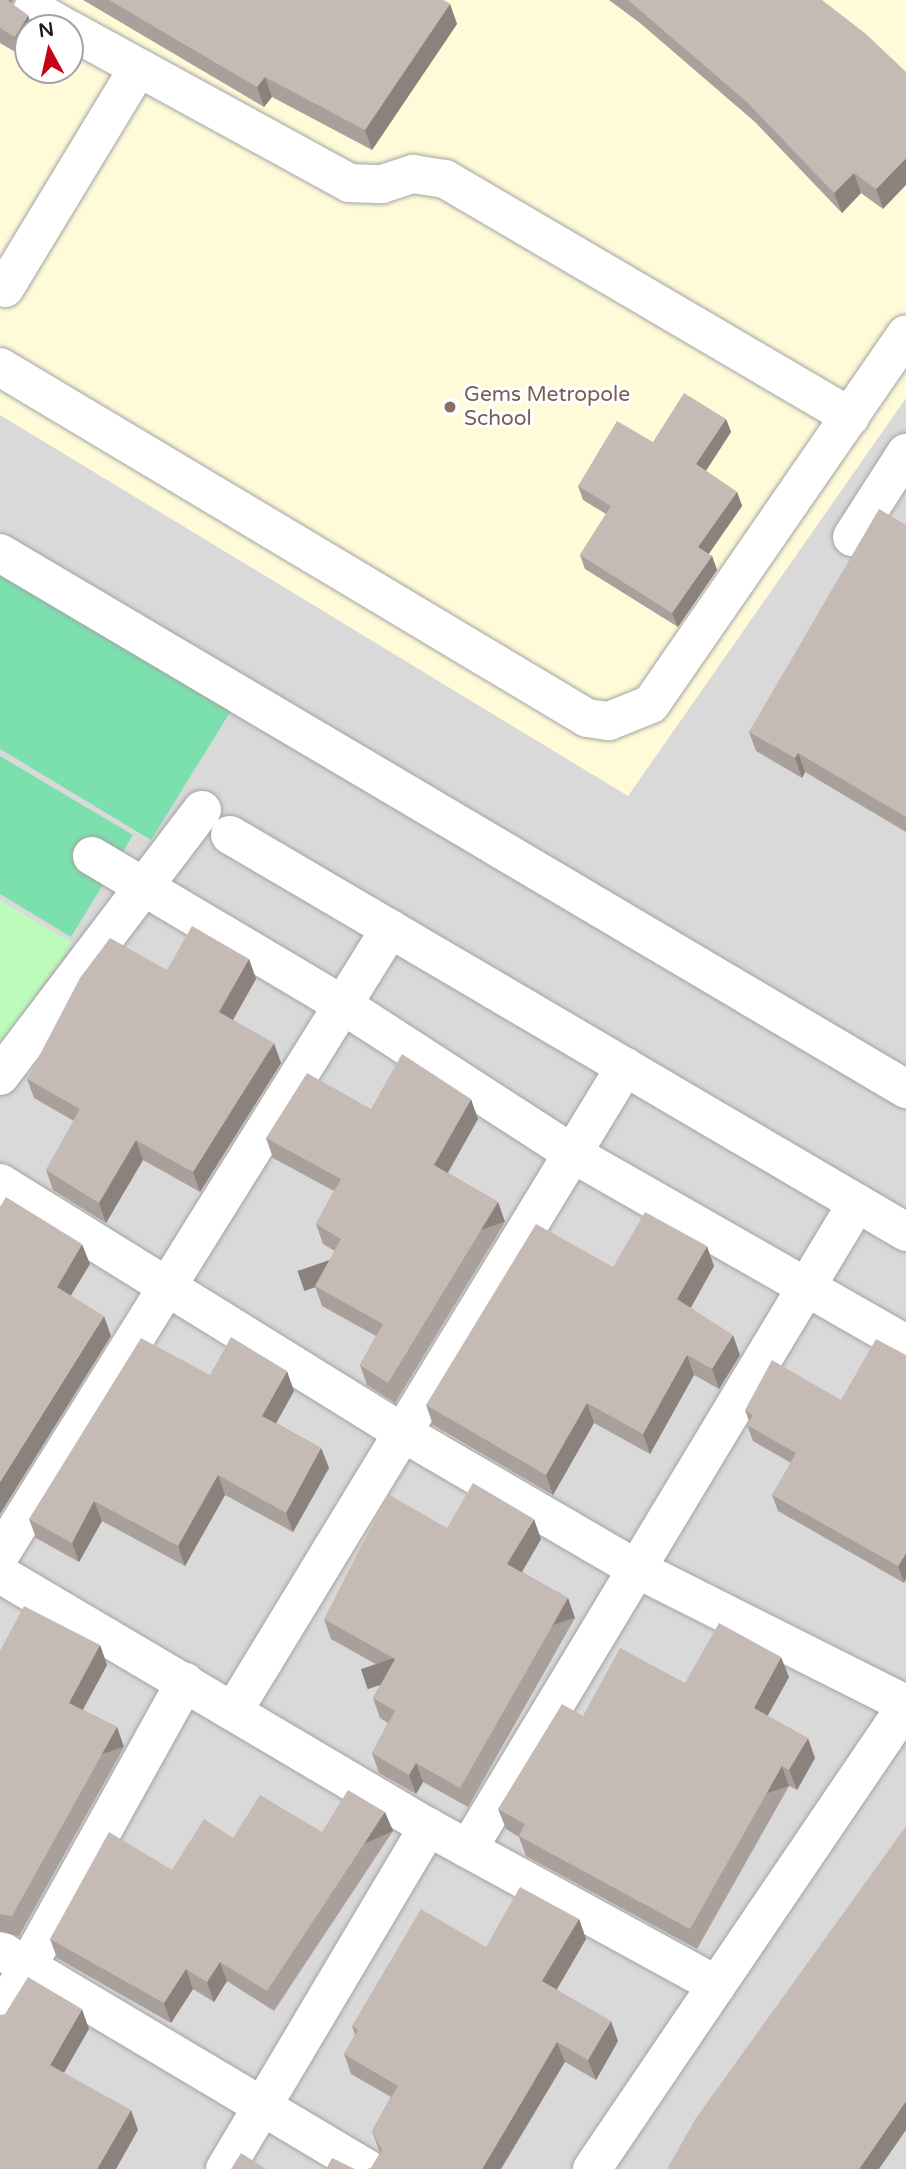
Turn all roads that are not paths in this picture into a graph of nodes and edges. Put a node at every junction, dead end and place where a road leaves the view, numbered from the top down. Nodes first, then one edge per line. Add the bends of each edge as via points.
1 (33, 9) dead end
2 (42, 14) edge
3 (84, 39) edge
4 (137, 70) junction
5 (5, 288) dead end
6 (906, 335) edge
7 (0, 367) edge
8 (850, 417) junction
9 (906, 453) edge
10 (852, 537) dead end
11 (0, 553) edge
12 (202, 810) dead end
13 (230, 835) dead end
14 (92, 856) dead end
15 (143, 887) junction
16 (390, 929) junction
17 (343, 1005) junction
18 (625, 1067) junction
19 (0, 1076) edge
20 (906, 1090) edge
21 (573, 1154) junction
22 (0, 1183) edge
23 (857, 1203) junction
24 (906, 1232) edge
25 (168, 1286) junction
26 (806, 1290) junction
27 (906, 1344) edge
28 (403, 1433) junction
29 (0, 1555) edge
30 (637, 1569) junction
31 (0, 1574) edge
32 (185, 1682) junction
33 (906, 1705) edge
34 (234, 1710) junction
35 (428, 1827) junction
36 (468, 1849) junction
37 (14, 1958) edge
38 (717, 1985) junction
39 (0, 2016) edge
40 (262, 2107) junction
41 (225, 2169) edge
42 (366, 2169) edge
43 (592, 2169) edge

1 - 2 street
3 - 4 street
4 - 5 street
4 - 8 street via 349,183 382,184 413,174 445,179
6 - 8 street
7 - 8 street via 587,718 609,721 651,704
9 - 10 street
11 - 20 street
12 - 15 street
13 - 16 street
14 - 15 street
15 - 17 street
15 - 19 street
16 - 17 street
16 - 18 street
17 - 21 street
17 - 25 street
18 - 21 street
18 - 23 street
21 - 26 street
21 - 28 street
22 - 25 street
23 - 24 street
23 - 26 street
25 - 28 street
25 - 29 street
26 - 27 street
26 - 30 street
28 - 30 street
28 - 34 street
30 - 33 street
30 - 36 street
31 - 32 street
32 - 34 street
32 - 37 street
33 - 38 street
34 - 35 street
35 - 36 street
35 - 40 street
36 - 38 street
37 - 39 street
37 - 40 street
38 - 43 street
40 - 41 street
40 - 42 street

